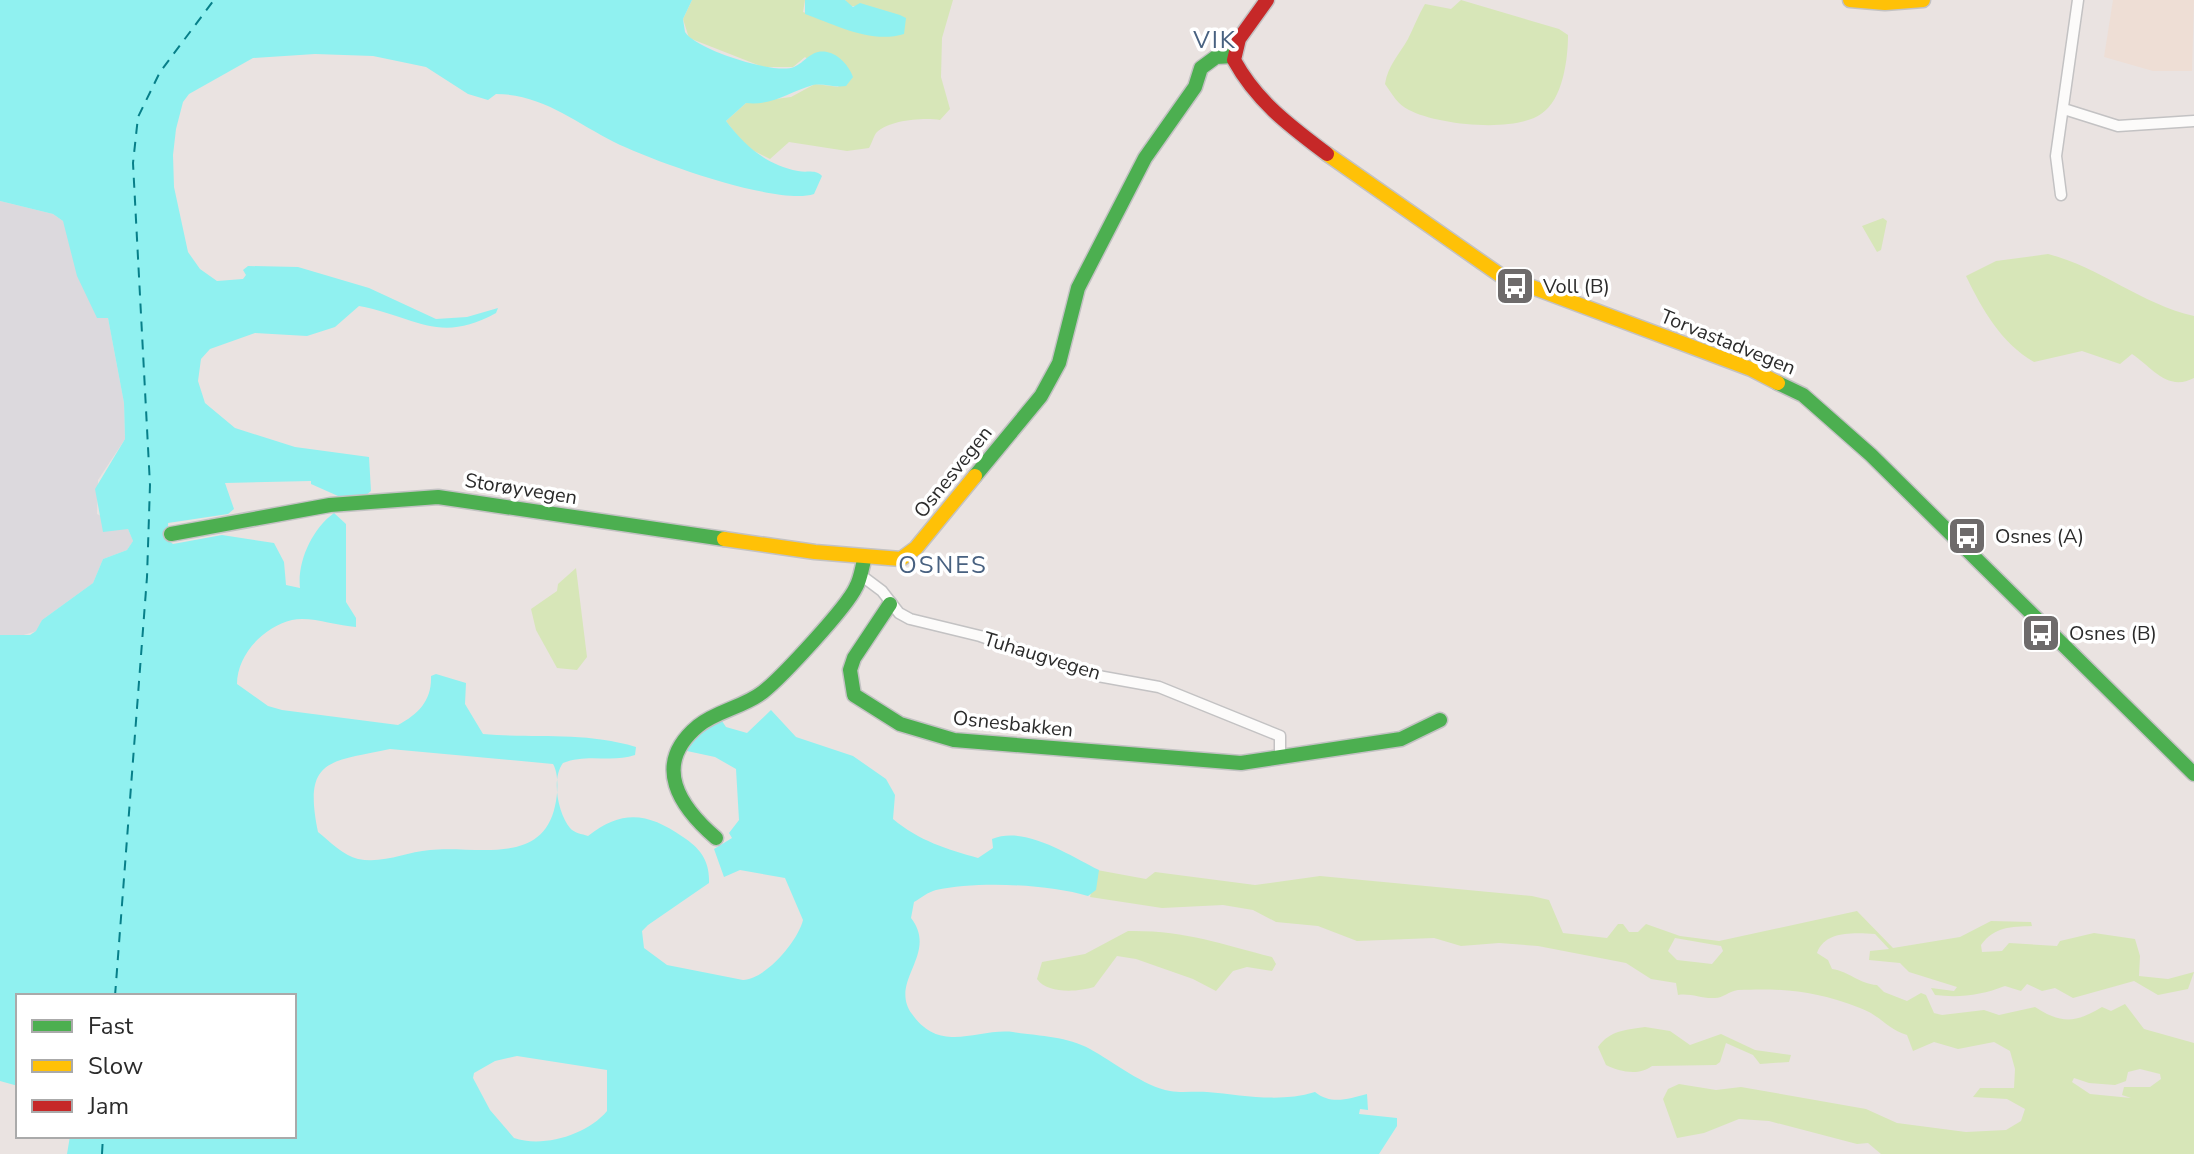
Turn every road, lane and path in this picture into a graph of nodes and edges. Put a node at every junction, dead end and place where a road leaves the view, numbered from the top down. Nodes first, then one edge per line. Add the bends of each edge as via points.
1 (1267, 0) edge
2 (1850, 0) edge
3 (1923, 0) edge
4 (2078, 0) edge
5 (1234, 56) junction
6 (2064, 109) junction
7 (2194, 121) edge
8 (2061, 195) dead end
9 (171, 534) dead end
10 (865, 557) junction
11 (862, 576) junction
12 (890, 604) junction
13 (1440, 720) dead end
14 (1280, 756) junction
15 (2194, 774) edge
16 (716, 838) dead end

1 - 5 street via 1243,32
2 - 3 street
4 - 6 street
5 - 10 street, Osnesvegen via 1216,57 1201,68 1195,87 1145,158 1078,288 1059,363 1041,396 916,548 896,560
5 - 15 street, Torvastadvegen via 1244,80 1276,116 1490,269 1771,378 1815,404
6 - 7 street via 2118,126
6 - 8 street via 2055,166
9 - 10 street, Storøyvegen via 330,505 438,497
10 - 11 street
11 - 12 street, Tuhaugvegen
11 - 16 street via 779,679 699,725 680,745 673,770 676,792 694,819
12 - 14 street, Tuhaugvegen via 910,619 980,636 1098,676 1159,687 1280,736
12 - 14 street, Osnesbakken via 854,658 851,683 862,703 900,724 954,740 1081,751 1241,763
13 - 14 street, Osnesbakken via 1401,739

